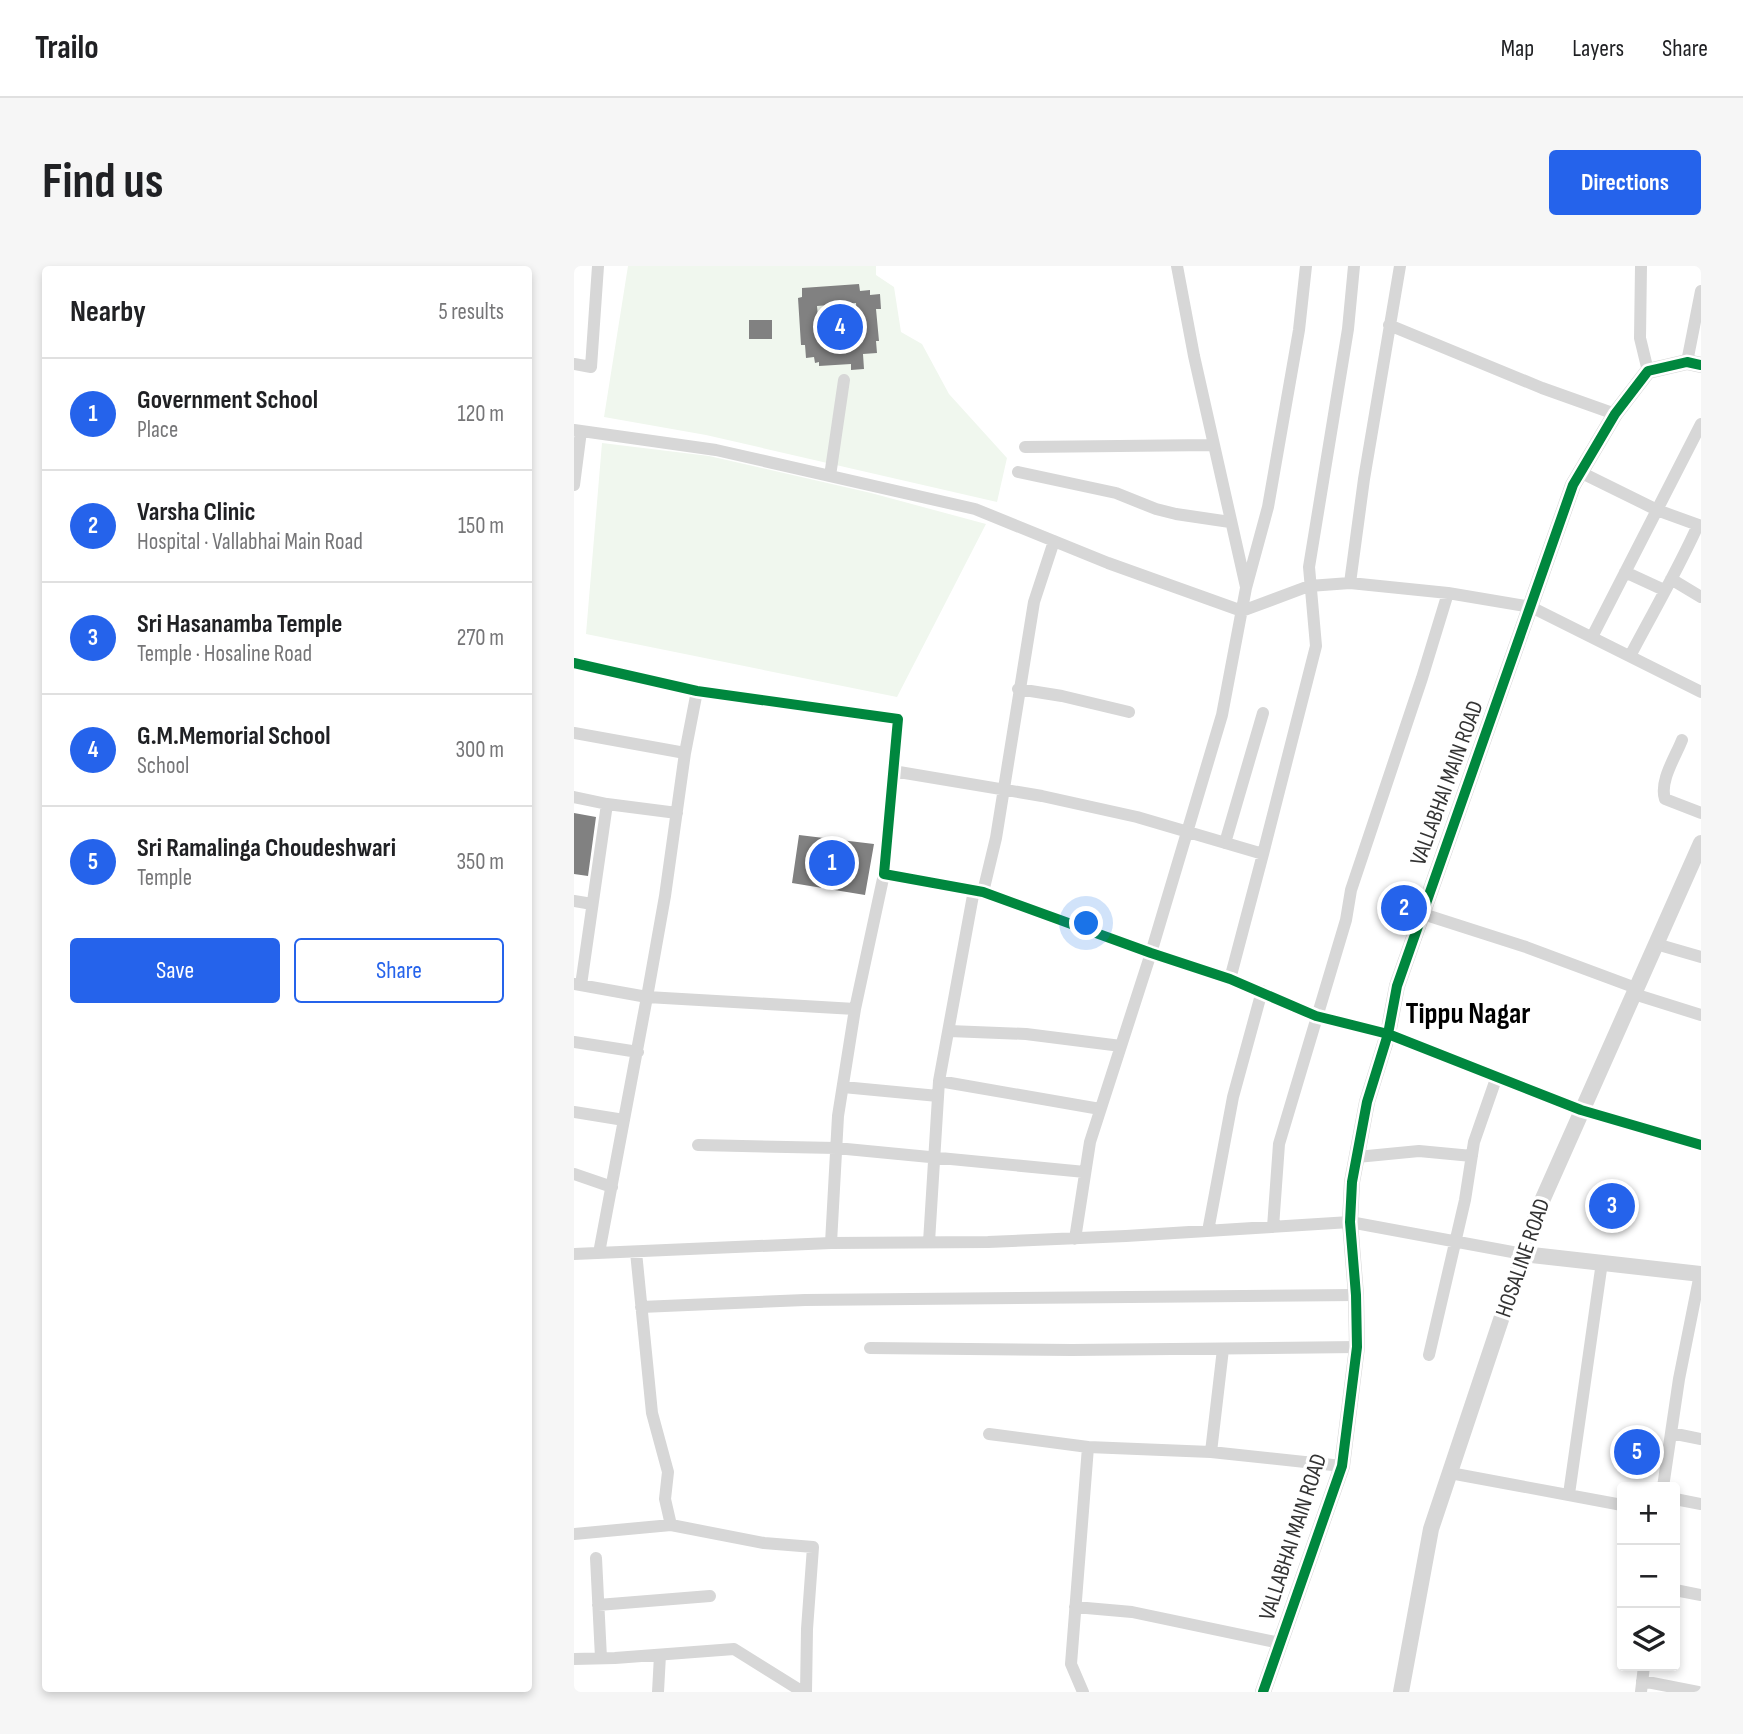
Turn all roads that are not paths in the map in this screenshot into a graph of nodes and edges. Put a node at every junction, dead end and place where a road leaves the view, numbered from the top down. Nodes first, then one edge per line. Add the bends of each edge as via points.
1 (598, 266) edge
2 (1177, 266) edge
3 (1306, 266) edge
4 (1354, 266) edge
5 (1400, 266) edge
6 (1641, 266) edge
7 (1701, 292) edge
8 (1388, 325) junction
9 (1694, 363) edge
10 (574, 364) edge
11 (1648, 371) junction
12 (844, 380) dead end
13 (1615, 414) junction
14 (1701, 424) edge
15 (577, 430) edge
16 (1213, 445) junction
17 (1025, 447) dead end
18 (1018, 472) dead end
19 (1580, 472) junction
20 (830, 476) junction
21 (574, 485) edge
22 (1657, 510) junction
23 (1230, 522) junction
24 (1699, 526) edge
25 (1054, 541) junction
26 (1625, 572) junction
27 (1350, 583) junction
28 (1667, 584) junction
29 (1309, 586) junction
30 (1246, 588) junction
31 (1448, 593) junction
32 (1701, 597) edge
33 (1531, 607) junction
34 (1242, 611) junction
35 (1592, 637) junction
36 (1630, 656) junction
37 (574, 663) edge
38 (1018, 689) junction
39 (697, 691) junction
40 (1701, 692) edge
41 (1129, 712) dead end
42 (1263, 713) dead end
43 (574, 733) edge
44 (1682, 740) dead end
45 (685, 753) junction
46 (893, 771) junction
47 (1003, 789) junction
48 (574, 797) edge
49 (607, 804) junction
50 (677, 813) junction
51 (1701, 813) edge
52 (1186, 831) junction
53 (1225, 843) junction
54 (1701, 843) edge
55 (1263, 854) junction
56 (884, 873) junction
57 (978, 891) junction
58 (574, 901) edge
59 (592, 904) junction
60 (1423, 914) junction
61 (1656, 944) junction
62 (1150, 953) junction
63 (1701, 957) edge
64 (1230, 979) junction
65 (577, 984) edge
66 (1262, 991) junction
67 (1635, 991) junction
68 (647, 997) junction
69 (855, 1009) junction
70 (1701, 1015) edge
71 (1316, 1016) junction
72 (949, 1031) junction
73 (1388, 1034) junction
74 (574, 1042) edge
75 (1121, 1045) junction
76 (638, 1052) junction
77 (1497, 1076) junction
78 (939, 1081) junction
79 (843, 1087) junction
80 (939, 1096) junction
81 (1100, 1109) junction
82 (1581, 1110) junction
83 (574, 1112) edge
84 (624, 1121) junction
85 (698, 1145) dead end
86 (1701, 1145) edge
87 (836, 1148) junction
88 (935, 1156) junction
89 (1472, 1156) junction
90 (1357, 1157) junction
91 (1085, 1172) junction
92 (574, 1174) edge
93 (612, 1187) junction
94 (1350, 1222) junction
95 (1273, 1227) junction
96 (1208, 1231) junction
97 (1075, 1238) junction
98 (929, 1242) junction
99 (1456, 1242) junction
100 (831, 1243) junction
101 (636, 1252) junction
102 (599, 1253) junction
103 (574, 1254) edge
104 (1523, 1254) junction
105 (1602, 1262) junction
106 (1701, 1274) edge
107 (1356, 1295) junction
108 (641, 1307) junction
109 (870, 1348) dead end
110 (1357, 1348) junction
111 (1223, 1349) junction
112 (1429, 1355) dead end
113 (1671, 1433) junction
114 (989, 1434) dead end
115 (1701, 1439) edge
116 (1088, 1447) junction
117 (1211, 1452) junction
118 (1342, 1466) junction
119 (1450, 1473) junction
120 (1664, 1482) edge
121 (1569, 1494) junction
122 (1680, 1500) edge
123 (1617, 1504) edge
124 (1701, 1504) edge
125 (671, 1525) junction
126 (574, 1534) edge
127 (596, 1558) dead end
128 (1680, 1591) edge
129 (1701, 1595) edge
130 (710, 1596) dead end
131 (598, 1605) junction
132 (1075, 1607) junction
133 (1280, 1643) junction
134 (660, 1655) junction
135 (601, 1658) junction
136 (574, 1659) edge
137 (1642, 1687) edge
138 (1078, 1691) edge
139 (658, 1692) edge
140 (805, 1692) edge
141 (1263, 1692) edge
142 (1401, 1692) edge
143 (1698, 1692) edge

1 - 10 street via 592,366
2 - 16 street
3 - 30 street via 1268,507
4 - 29 street
5 - 8 street
6 - 11 street via 1640,338
7 - 9 street
8 - 13 street
8 - 27 street
9 - 11 street
11 - 13 street, VALLABHAI MAIN ROAD
12 - 20 street
13 - 19 street, VALLABHAI MAIN ROAD
14 - 22 street
15 - 20 street via 716,450
15 - 21 street
16 - 17 street
16 - 23 street
18 - 23 street via 1116,493 1176,514
19 - 22 street
19 - 33 street, VALLABHAI MAIN ROAD
20 - 25 street via 975,509
22 - 24 street
22 - 26 street
23 - 30 street
24 - 28 street
25 - 34 street
25 - 38 street via 1034,602
26 - 28 street
26 - 35 street
27 - 29 street
27 - 31 street
28 - 32 street
28 - 36 street
29 - 34 street
29 - 55 street via 1315,646
30 - 34 street
31 - 33 street
31 - 71 street via 1351,890
33 - 35 street
33 - 60 street, VALLABHAI MAIN ROAD
34 - 52 street via 1222,715
35 - 36 street
36 - 40 street
37 - 39 street
38 - 41 street
38 - 47 street
39 - 45 street
39 - 46 street via 898,719
42 - 53 street
43 - 45 street
44 - 51 street via 1663,796
45 - 50 street
46 - 47 street
46 - 56 street
47 - 52 street
47 - 57 street via 996,838
48 - 49 street
49 - 50 street
49 - 59 street
50 - 68 street
52 - 53 street
52 - 62 street
53 - 55 street
54 - 61 street, HOSALINE ROAD
55 - 64 street
56 - 57 street
56 - 69 street
57 - 62 street
57 - 72 street
58 - 59 street
59 - 65 street
60 - 67 street via 1526,947
60 - 73 street, VALLABHAI MAIN ROAD via 1397,986
61 - 63 street
61 - 67 street, HOSALINE ROAD
62 - 64 street
62 - 75 street
64 - 66 street
65 - 68 street
66 - 71 street
66 - 96 street via 1230,1109
67 - 70 street
67 - 82 street, HOSALINE ROAD
68 - 69 street
68 - 76 street
69 - 79 street
71 - 73 street
71 - 95 street via 1279,1144
72 - 75 street
72 - 78 street
73 - 77 street
73 - 90 street, VALLABHAI MAIN ROAD via 1367,1102
74 - 76 street
75 - 81 street
76 - 84 street
77 - 82 street
77 - 89 street
78 - 80 street
78 - 81 street
79 - 80 street
79 - 87 street
80 - 88 street
81 - 91 street
82 - 86 street
82 - 104 street, HOSALINE ROAD
83 - 84 street
84 - 93 street
85 - 87 street
87 - 88 street
87 - 100 street
88 - 91 street
88 - 98 street
89 - 90 street via 1419,1151
89 - 99 street
90 - 94 street, VALLABHAI MAIN ROAD
91 - 97 street
92 - 93 street
93 - 102 street
94 - 95 street
94 - 99 street
94 - 107 street, VALLABHAI MAIN ROAD
95 - 96 street
96 - 97 street
97 - 98 street
98 - 100 street
99 - 104 street
99 - 112 street
100 - 101 street
101 - 102 street
101 - 108 street
102 - 103 street
104 - 105 street
104 - 119 street, HOSALINE ROAD
105 - 106 street
105 - 121 street
106 - 113 street
107 - 108 street via 833,1300
107 - 110 street, VALLABHAI MAIN ROAD
108 - 125 street via 652,1413 668,1472 664,1499
109 - 111 street
110 - 111 street
110 - 118 street, VALLABHAI MAIN ROAD
111 - 117 street
113 - 115 street
113 - 120 street
114 - 116 street
116 - 117 street
116 - 132 street
117 - 118 street
118 - 133 street, VALLABHAI MAIN ROAD
119 - 121 street
119 - 142 street, HOSALINE ROAD via 1432,1529
121 - 123 street
122 - 124 street
125 - 126 street
125 - 140 street via 764,1543 813,1547
127 - 131 street
128 - 129 street
130 - 131 street
131 - 135 street
132 - 133 street via 1132,1612
132 - 138 street via 1071,1664
133 - 141 street, VALLABHAI MAIN ROAD
134 - 135 street
134 - 139 street
134 - 140 street via 734,1650
135 - 136 street
137 - 143 street

